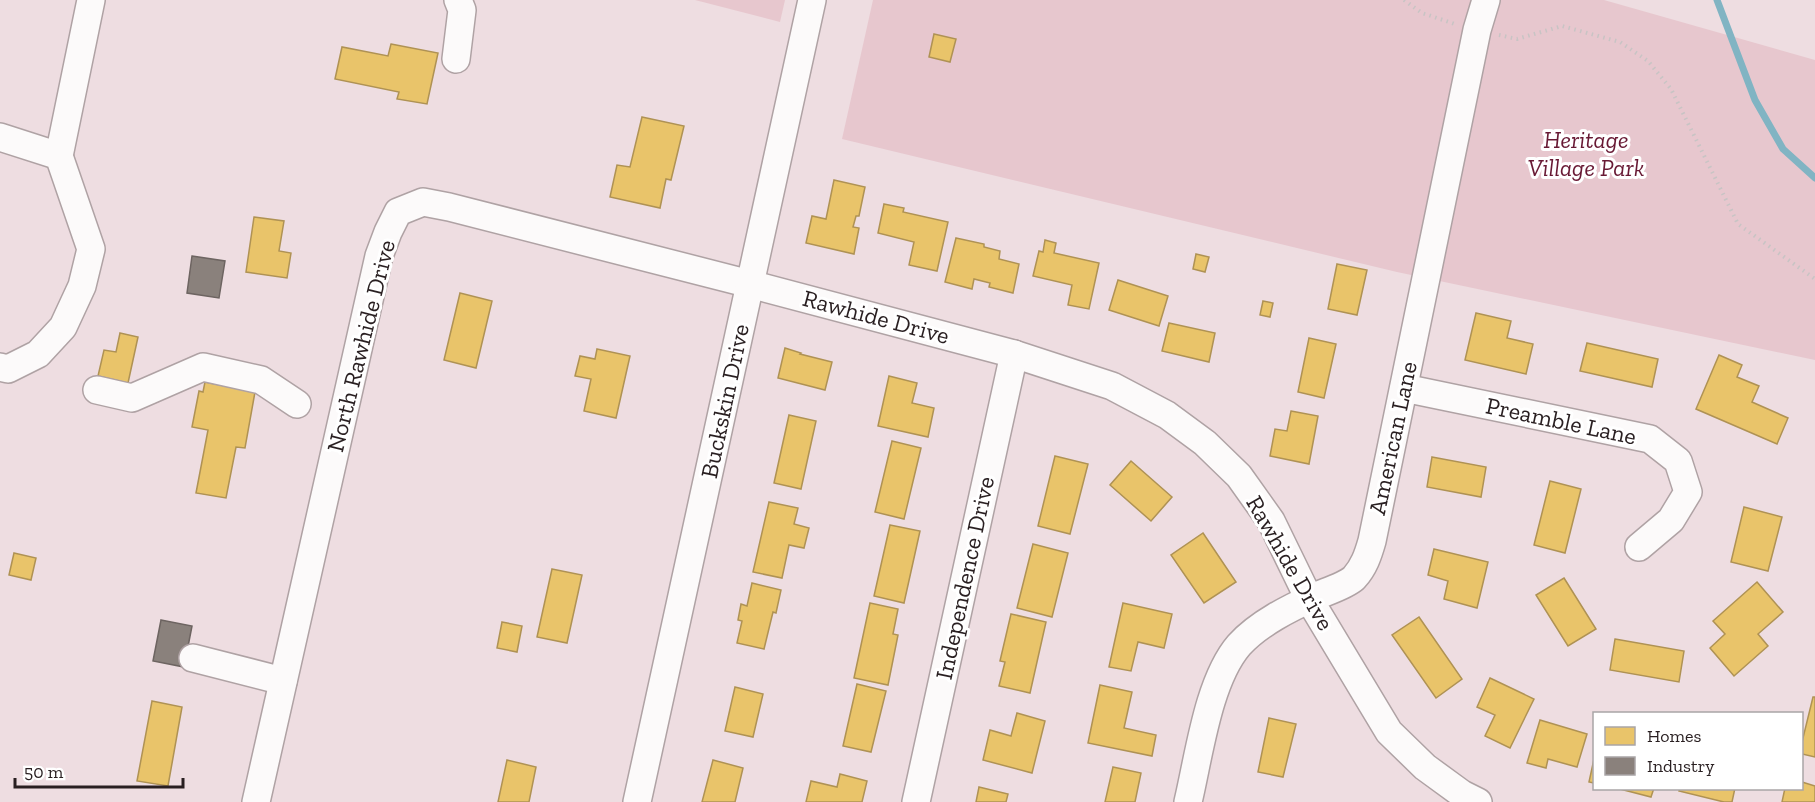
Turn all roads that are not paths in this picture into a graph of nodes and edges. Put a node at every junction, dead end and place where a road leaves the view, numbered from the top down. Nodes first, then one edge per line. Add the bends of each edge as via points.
1 (91, 0) edge
2 (458, 0) edge
3 (812, 0) edge
4 (1486, 0) edge
5 (456, 59) dead end
6 (0, 137) edge
7 (59, 156) junction
8 (750, 284) junction
9 (1014, 354) junction
10 (0, 367) edge
11 (1404, 388) junction
12 (97, 390) dead end
13 (297, 404) dead end
14 (1639, 547) dead end
15 (1309, 599) junction
16 (194, 658) dead end
17 (283, 681) junction
18 (256, 802) edge
19 (637, 802) edge
20 (916, 802) edge
21 (1188, 802) edge
22 (1478, 802) edge

1 - 7 street
2 - 5 street via 462,10
3 - 8 street, Buckskin Drive
4 - 11 street, American Lane
6 - 7 street
7 - 10 street via 92,249 82,286 63,327 38,354 8,369
8 - 9 street, Rawhide Drive
8 - 17 street, North Rawhide Drive via 449,207 423,202 398,212 379,256
8 - 19 street, Buckskin Drive
9 - 15 street, Rawhide Drive via 1112,386 1167,415 1205,443 1239,476 1271,521
9 - 20 street, Independence Drive
11 - 14 street, Preamble Lane via 1650,439 1678,461 1688,492 1671,520
11 - 15 street, American Lane via 1366,562 1352,580
12 - 13 street via 132,398 203,367 261,380
15 - 21 street, American Lane via 1265,623 1239,645 1222,672
15 - 22 street, Rawhide Drive via 1389,732 1425,767
16 - 17 street
17 - 18 street, North Rawhide Drive

